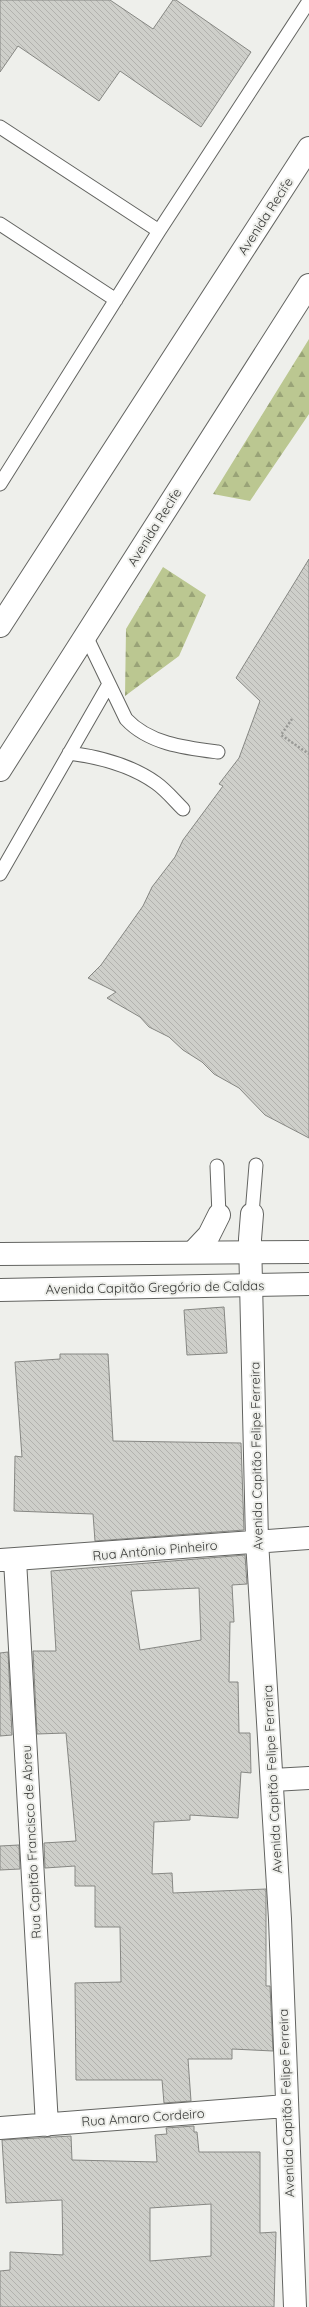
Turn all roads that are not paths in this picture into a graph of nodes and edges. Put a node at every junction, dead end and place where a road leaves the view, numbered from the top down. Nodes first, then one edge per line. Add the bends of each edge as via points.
1 (309, 1) edge
2 (0, 126) edge
3 (309, 148) edge
4 (0, 224) edge
5 (159, 231) junction
6 (309, 285) edge
7 (116, 300) junction
8 (0, 484) edge
9 (0, 626) edge
10 (86, 636) junction
11 (110, 684) junction
12 (218, 752) dead end
13 (69, 753) junction
14 (0, 770) edge
15 (183, 809) dead end
16 (0, 874) edge
17 (256, 1165) dead end
18 (216, 1166) dead end
19 (252, 1214) joint
20 (219, 1215) joint
21 (193, 1252) junction
22 (251, 1252) junction
23 (309, 1252) edge
24 (0, 1254) edge
25 (309, 1284) edge
26 (252, 1285) junction
27 (0, 1290) edge
28 (309, 1538) edge
29 (257, 1541) junction
30 (7, 1560) edge
31 (309, 1778) edge
32 (273, 1780) junction
33 (286, 2106) junction
34 (47, 2125) junction
35 (0, 2128) edge
36 (294, 2307) edge

1 - 5 lane
2 - 5 lane
3 - 9 street, Avenida Recife
4 - 7 lane
5 - 7 lane
6 - 10 street, Avenida Recife
7 - 8 lane
10 - 11 lane
10 - 14 street, Avenida Recife
11 - 12 lane via 126,719 135,728 165,742
11 - 13 lane
13 - 15 lane via 92,756 136,772 156,783
13 - 16 lane
17 - 19 lane
18 - 20 lane
19 - 22 street, Avenida Capitão Felipe Ferreira
20 - 21 street via 209,1235
21 - 22 street
21 - 24 street
22 - 23 street
22 - 26 street, Avenida Capitão Felipe Ferreira
25 - 26 street, Avenida Capitão Gregório de Caldas
26 - 27 street, Avenida Capitão Gregório de Caldas
26 - 29 street, Avenida Capitão Felipe Ferreira
28 - 29 street, Rua Antônio Pinheiro
29 - 30 street, Rua Antônio Pinheiro
29 - 32 street, Avenida Capitão Felipe Ferreira
30 - 34 street, Rua Capitão Francisco de Abreu
31 - 32 street
32 - 33 street, Avenida Capitão Felipe Ferreira
33 - 34 street, Rua Amaro Cordeiro
33 - 36 street, Avenida Capitão Felipe Ferreira
34 - 35 street, Rua Amaro Cordeiro

